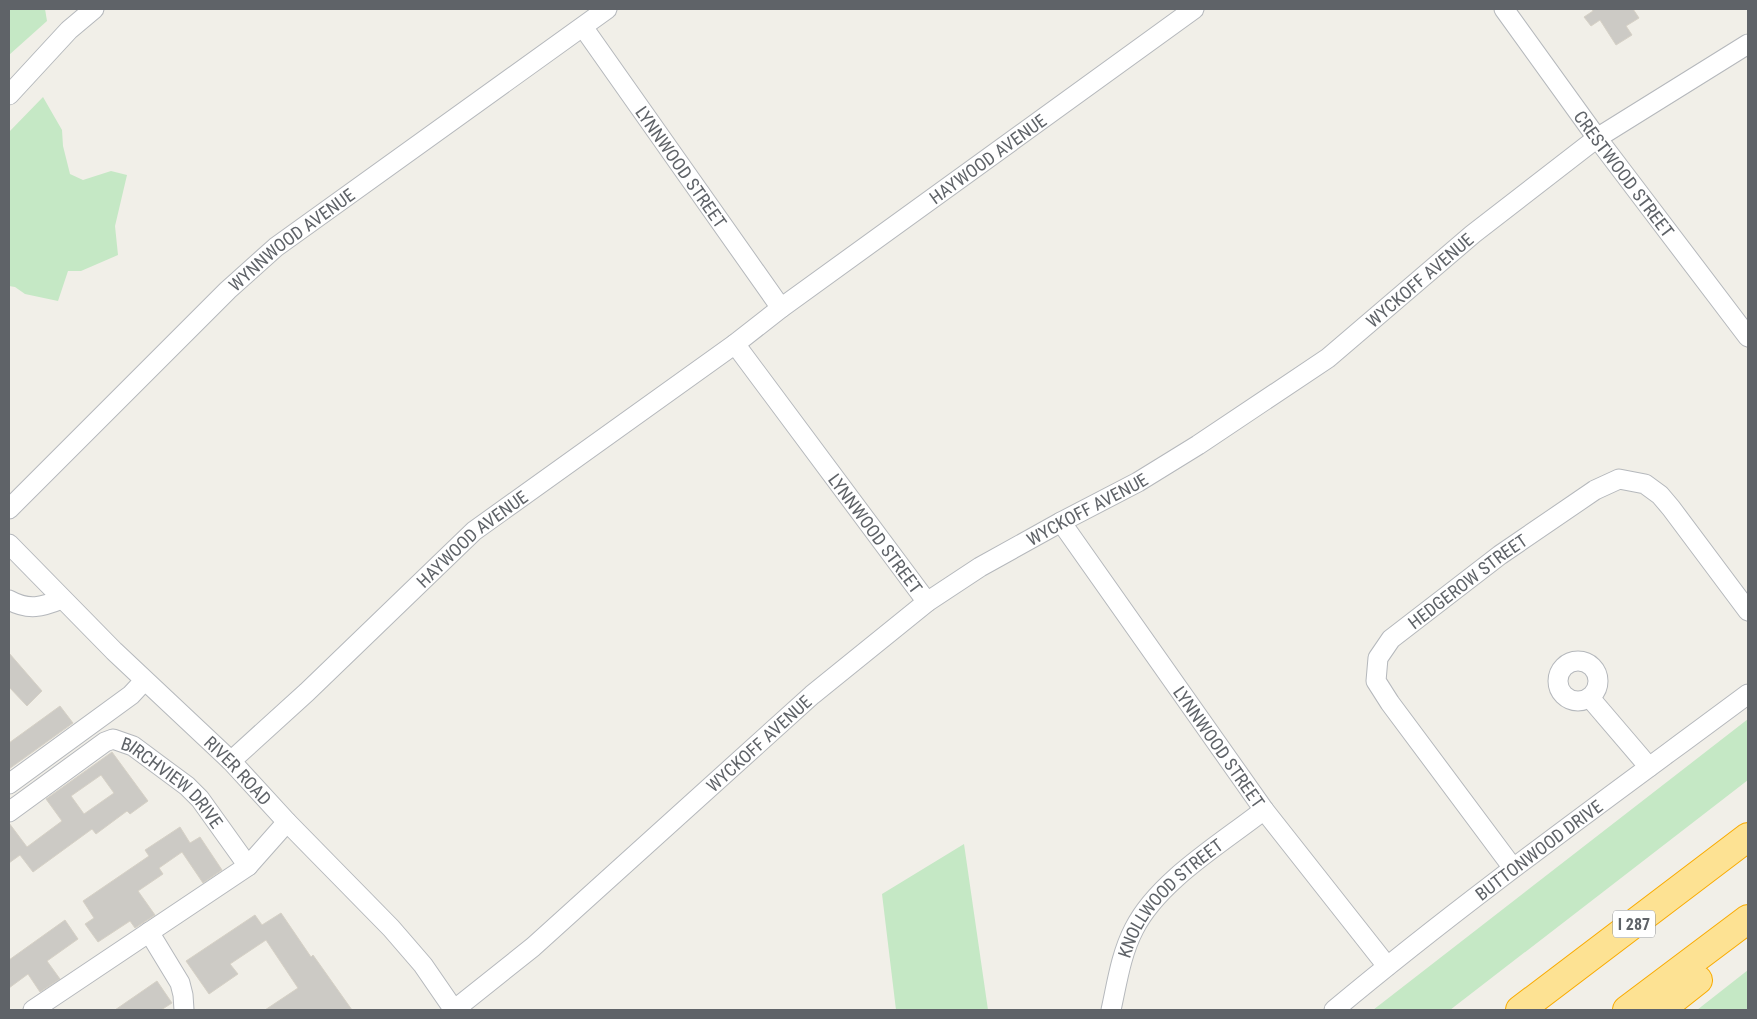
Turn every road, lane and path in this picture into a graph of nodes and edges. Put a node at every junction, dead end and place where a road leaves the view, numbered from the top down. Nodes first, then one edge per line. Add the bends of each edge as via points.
1 (94, 9) edge
2 (607, 9) edge
3 (1194, 9) edge
4 (1504, 9) edge
5 (583, 26) junction
6 (1748, 44) edge
7 (9, 95) edge
8 (1597, 138) junction
9 (780, 308) junction
10 (1748, 337) edge
11 (735, 344) junction
12 (9, 509) edge
13 (1060, 522) junction
14 (9, 544) edge
15 (62, 599) junction
16 (9, 600) edge
17 (927, 602) junction
18 (1748, 612) edge
19 (144, 681) junction
20 (1748, 694) edge
21 (1590, 698) dead end
22 (231, 761) junction
23 (1649, 767) junction
24 (9, 784) edge
25 (1264, 810) junction
26 (9, 812) edge
27 (287, 822) junction
28 (1748, 837) edge
29 (248, 866) junction
30 (1513, 868) junction
31 (1748, 919) edge
32 (149, 932) junction
33 (1748, 940) edge
34 (1387, 966) junction
35 (33, 1010) edge
36 (184, 1010) edge
37 (454, 1010) edge
38 (1110, 1010) edge
39 (1334, 1010) edge
40 (1520, 1010) edge
41 (1628, 1010) edge
42 (1660, 1010) edge

1 - 7 street via 69,30
2 - 5 street, WYNNWOOD AVENUE
3 - 9 street, HAYWOOD AVENUE
4 - 8 street, CRESTWOOD STREET
5 - 9 street, LYNNWOOD STREET
5 - 12 street, WYNNWOOD AVENUE via 276,248 228,290
6 - 8 street, WYCKOFF AVENUE
8 - 10 street, CRESTWOOD STREET
8 - 13 street, WYCKOFF AVENUE via 1473,234 1328,358 1138,482
9 - 11 street, HAYWOOD AVENUE
11 - 17 street, LYNNWOOD STREET
11 - 22 street, HAYWOOD AVENUE via 474,532
13 - 17 street, WYCKOFF AVENUE via 980,567
13 - 25 street, LYNNWOOD STREET
14 - 15 street, RIVER ROAD
15 - 16 street via 45,606 27,608
15 - 19 street, RIVER ROAD
17 - 37 street, WYCKOFF AVENUE via 812,695 532,947
18 - 30 street, HEDGEROW STREET via 1660,495 1645,484 1619,479 1595,490 1500,555 1391,639 1378,658 1376,681
19 - 22 street, RIVER ROAD
19 - 24 street via 131,695
20 - 23 street, BUTTONWOOD DRIVE
21 - 23 street
22 - 27 street, RIVER ROAD
23 - 30 street, BUTTONWOOD DRIVE
25 - 34 street, LYNNWOOD STREET
25 - 38 street, KNOLLWOOD STREET via 1171,882 1147,906 1122,959
26 - 29 street, BIRCHVIEW DRIVE via 114,738 133,746 187,786
27 - 29 street
27 - 37 street, RIVER ROAD via 391,928 423,965
28 - 40 highway, I 287
29 - 32 street
30 - 34 street, BUTTONWOOD DRIVE
31 - 41 highway
32 - 35 street
32 - 36 street via 180,983
33 - 42 highway
34 - 39 street, BUTTONWOOD DRIVE

